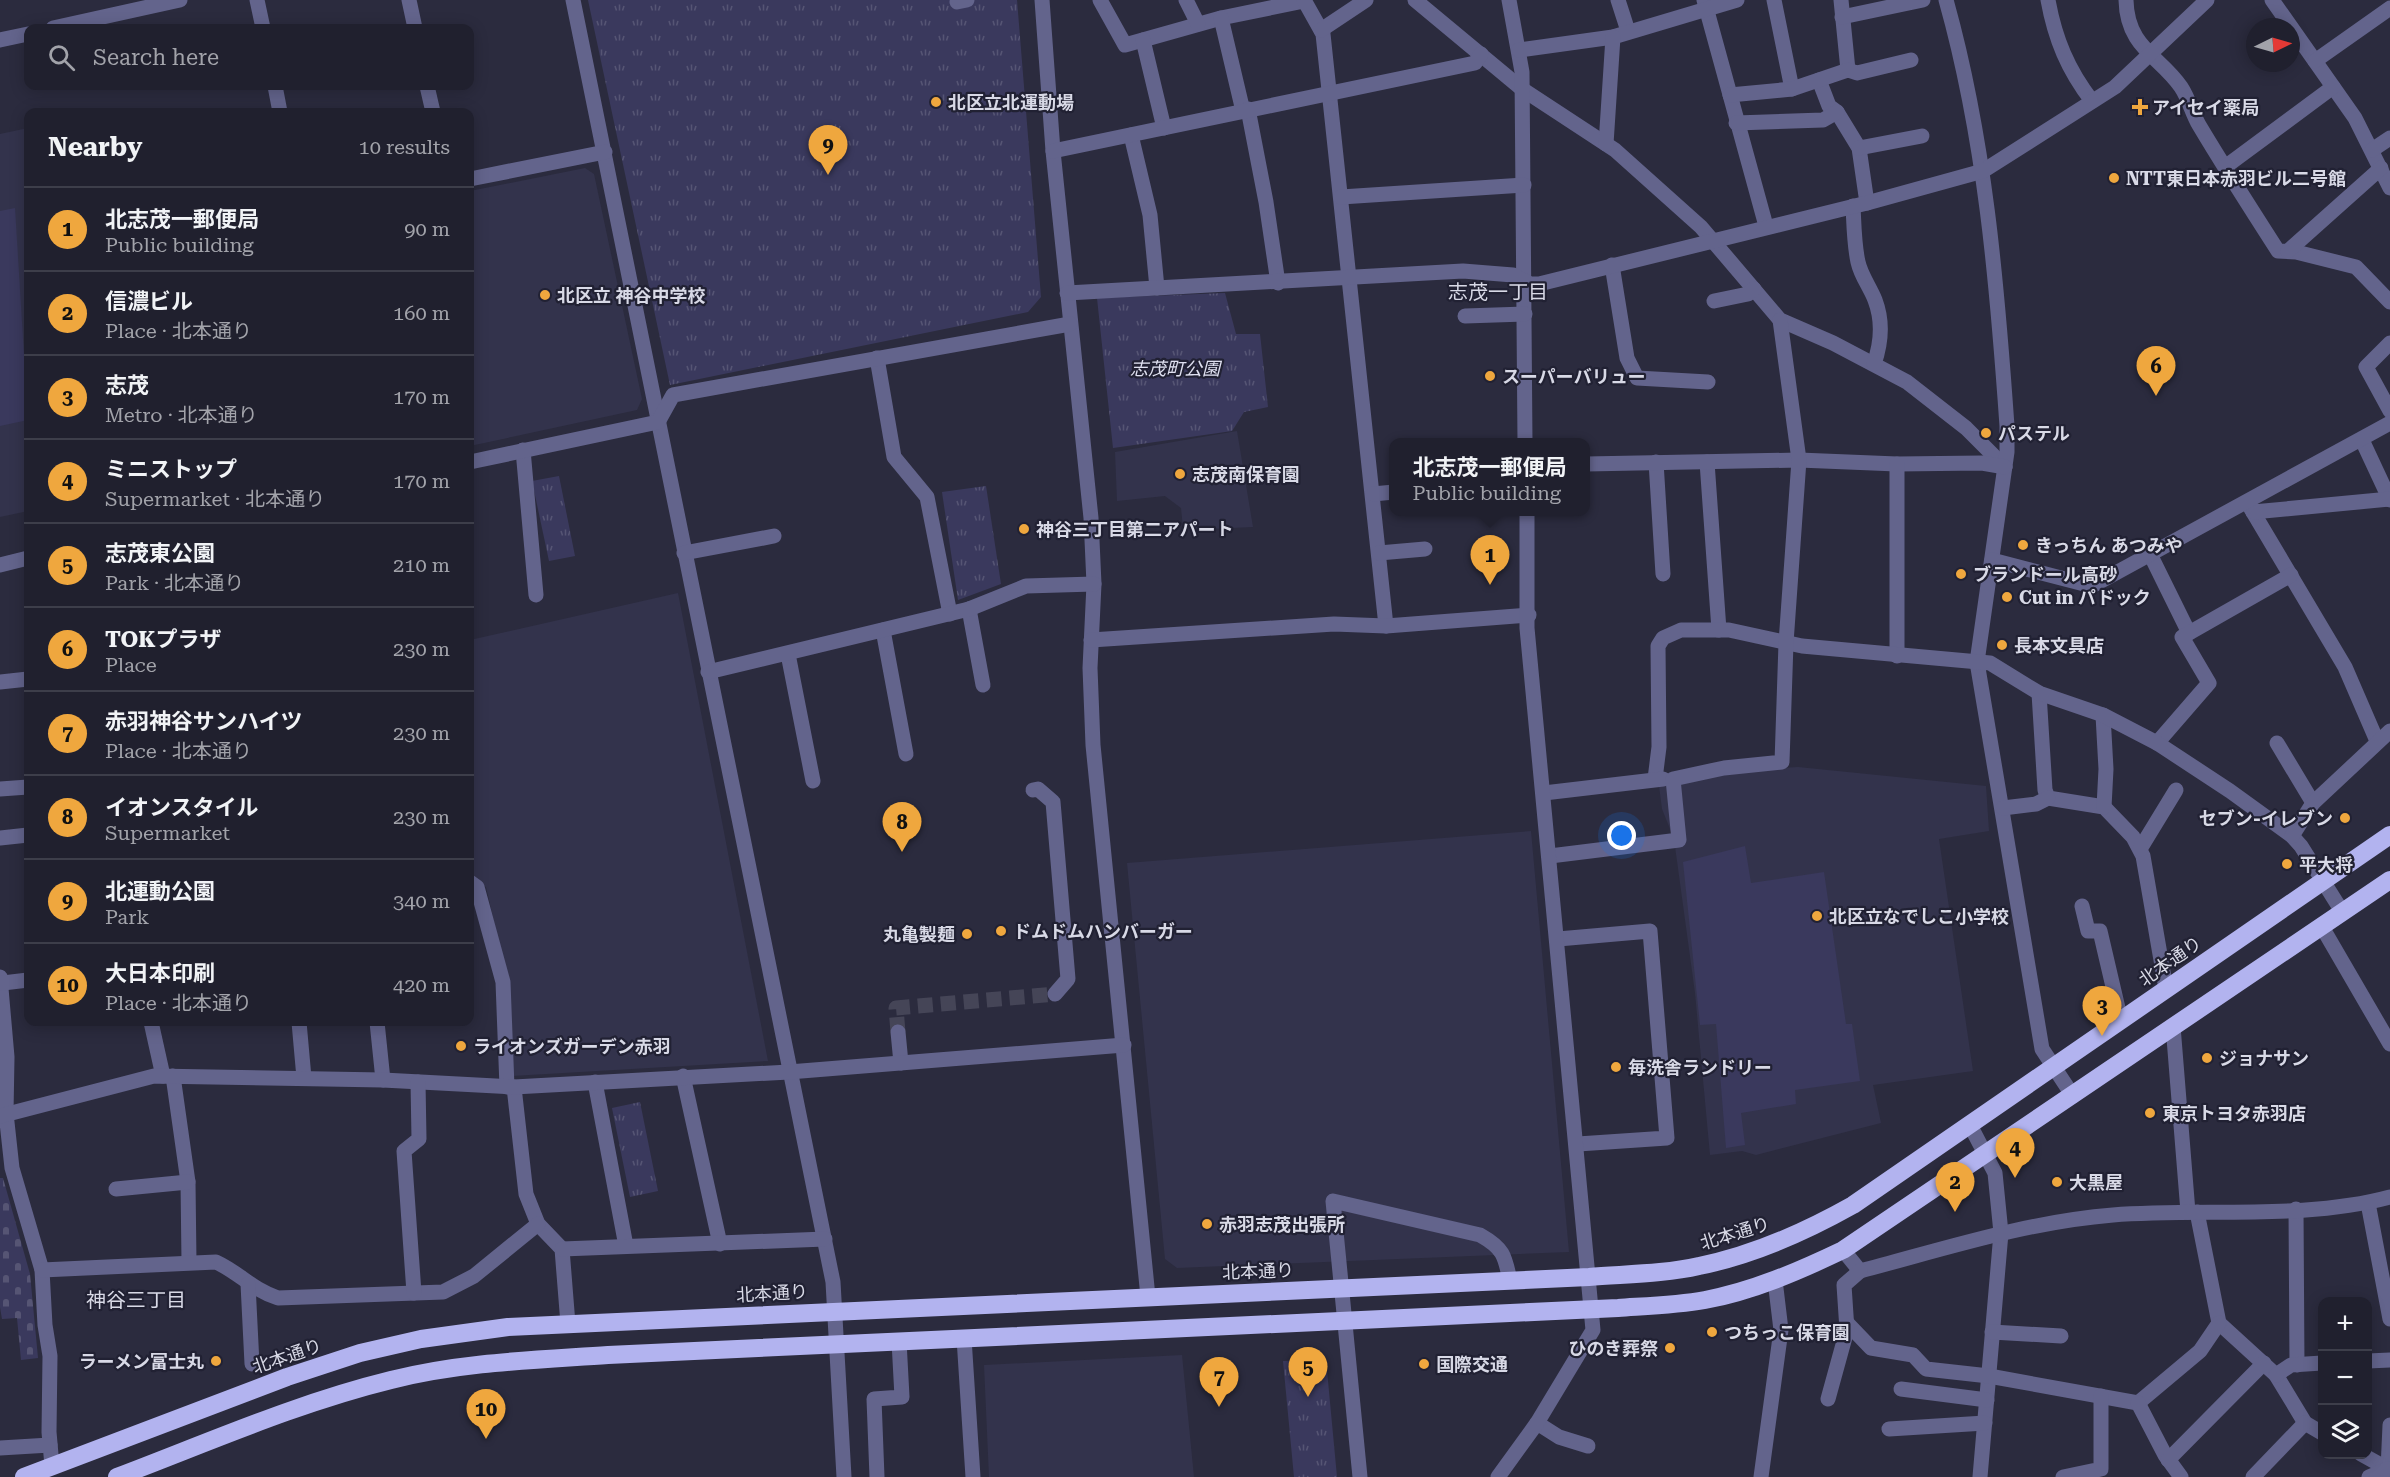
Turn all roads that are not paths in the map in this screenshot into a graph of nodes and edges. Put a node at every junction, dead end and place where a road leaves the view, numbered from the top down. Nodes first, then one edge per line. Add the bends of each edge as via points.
1 (180, 0) edge
2 (257, 0) edge
3 (410, 0) edge
4 (573, 0) edge
5 (1042, 0) edge
6 (1100, 0) edge
7 (1186, 0) edge
8 (1304, 0) edge
9 (1366, 0) edge
10 (1415, 0) edge
11 (1509, 0) edge
12 (1618, 0) edge
13 (1737, 0) edge
14 (1774, 0) edge
15 (1841, 0) edge
16 (1923, 0) edge
17 (1946, 0) edge
18 (2048, 0) edge
19 (2126, 0) edge
20 (2207, 0) edge
21 (2272, 0) edge
22 (1705, 4) edge
23 (114, 8) edge
24 (2390, 8) edge
25 (1842, 16) junction
26 (1221, 18) junction
27 (66, 24) edge
28 (262, 24) edge
29 (414, 24) edge
30 (1198, 24) junction
31 (1321, 30) junction
32 (1628, 31) junction
33 (24, 35) edge
34 (1613, 37) junction
35 (0, 40) edge
36 (1143, 40) junction
37 (1519, 50) junction
38 (1481, 54) junction
39 (2148, 55) junction
40 (1911, 60) dead end
41 (2315, 61) junction
42 (1848, 70) junction
43 (1819, 80) junction
44 (2333, 87) junction
45 (1792, 88) junction
46 (1522, 89) junction
47 (276, 90) edge
48 (428, 90) edge
49 (1330, 92) junction
50 (1730, 95) junction
51 (2092, 101) junction
52 (279, 108) edge
53 (432, 108) edge
54 (1245, 110) junction
55 (1837, 112) junction
56 (1736, 123) junction
57 (1164, 128) junction
58 (1131, 135) junction
59 (1922, 136) dead end
60 (2390, 138) edge
61 (1606, 144) junction
62 (1859, 148) junction
63 (2372, 150) junction
64 (604, 152) junction
65 (1053, 152) junction
66 (2225, 167) junction
67 (2381, 168) junction
68 (1983, 171) junction
69 (474, 178) edge
70 (1524, 185) junction
71 (2390, 188) edge
72 (1341, 197) junction
73 (1860, 204) junction
74 (1766, 226) junction
75 (1713, 241) junction
76 (2288, 251) junction
77 (1612, 265) junction
78 (1349, 277) junction
79 (1525, 280) junction
80 (1278, 282) junction
81 (1156, 288) junction
82 (1754, 290) junction
83 (1067, 293) junction
84 (1713, 301) dead end
85 (2390, 302) edge
86 (1525, 314) junction
87 (1465, 316) dead end
88 (1780, 320) junction
89 (1070, 324) junction
90 (2390, 343) edge
91 (877, 358) junction
92 (1874, 364) junction
93 (1708, 382) dead end
94 (2390, 411) edge
95 (658, 422) junction
96 (2390, 423) edge
97 (1526, 438) edge
98 (2362, 440) junction
99 (523, 450) junction
100 (1799, 460) junction
101 (474, 461) edge
102 (1656, 462) junction
103 (1707, 462) junction
104 (1590, 464) edge
105 (1897, 464) junction
106 (2005, 467) junction
107 (1389, 492) edge
108 (1373, 494) junction
109 (2390, 499) edge
110 (2250, 507) junction
111 (1527, 516) edge
112 (774, 536) dead end
113 (1425, 549) dead end
114 (684, 553) junction
115 (1379, 553) junction
116 (2151, 556) junction
117 (24, 559) edge
118 (1992, 560) junction
119 (0, 565) edge
120 (1663, 574) dead end
121 (2290, 575) junction
122 (1094, 584) junction
123 (536, 595) dead end
124 (969, 609) junction
125 (950, 614) junction
126 (1529, 615) junction
127 (1386, 626) junction
128 (884, 630) junction
129 (1719, 630) junction
130 (2190, 633) junction
131 (1091, 640) junction
132 (1786, 643) junction
133 (788, 654) junction
134 (1897, 656) junction
135 (1977, 662) junction
136 (708, 672) junction
137 (24, 679) edge
138 (0, 681) edge
139 (983, 685) dead end
140 (2039, 693) junction
141 (2103, 715) junction
142 (2390, 731) edge
143 (2377, 741) junction
144 (2157, 743) junction
145 (2277, 743) dead end
146 (906, 754) dead end
147 (1655, 779) junction
148 (1673, 779) junction
149 (813, 781) dead end
150 (24, 786) edge
151 (0, 789) edge
152 (1033, 790) dead end
153 (2176, 790) dead end
154 (1544, 793) junction
155 (2048, 798) junction
156 (2313, 803) junction
157 (2104, 807) junction
158 (2003, 808) junction
159 (24, 835) edge
160 (2390, 835) edge
161 (2292, 836) junction
162 (0, 837) edge
163 (2140, 849) junction
164 (1550, 856) junction
165 (2390, 880) edge
166 (2324, 881) junction
167 (474, 885) edge
168 (2082, 906) dead end
169 (2343, 913) junction
170 (2322, 927) junction
171 (1558, 939) junction
172 (1, 980) edge
173 (24, 980) edge
174 (2166, 989) junction
175 (1055, 994) dead end
176 (2121, 1021) junction
177 (152, 1026) edge
178 (299, 1026) edge
179 (377, 1026) edge
180 (2173, 1026) junction
181 (898, 1032) tunnel mouth
182 (2390, 1044) edge
183 (1124, 1045) junction
184 (901, 1063) junction
185 (2054, 1067) junction
186 (789, 1072) junction
187 (168, 1076) junction
188 (683, 1076) junction
189 (304, 1078) junction
190 (383, 1080) junction
191 (418, 1082) junction
192 (595, 1082) junction
193 (510, 1087) junction
194 (2073, 1096) junction
195 (3, 1114) edge
196 (1970, 1125) junction
197 (1578, 1144) junction
198 (1987, 1154) junction
199 (6, 1169) edge
200 (188, 1182) junction
201 (116, 1189) dead end
202 (2390, 1197) edge
203 (2368, 1203) junction
204 (2296, 1209) junction
205 (2192, 1212) junction
206 (538, 1224) junction
207 (2001, 1233) junction
208 (825, 1239) junction
209 (720, 1244) junction
210 (626, 1246) junction
211 (562, 1249) junction
212 (1843, 1250) junction
213 (189, 1262) junction
214 (42, 1270) junction
215 (1860, 1272) junction
216 (1589, 1277) junction
217 (1774, 1280) junction
218 (1510, 1281) junction
219 (248, 1284) junction
220 (1341, 1288) junction
221 (414, 1293) junction
222 (1148, 1297) junction
223 (1591, 1309) junction
224 (836, 1311) junction
225 (2390, 1318) edge
226 (1344, 1321) junction
227 (1846, 1323) junction
228 (2219, 1323) junction
229 (568, 1324) junction
230 (1992, 1332) junction
231 (2061, 1336) dead end
232 (964, 1338) junction
233 (899, 1341) junction
234 (838, 1344) junction
235 (2390, 1360) edge
236 (2372, 1361) edge
237 (252, 1364) dead end
238 (2264, 1364) junction
239 (2318, 1364) edge
240 (2296, 1365) junction
241 (2276, 1375) junction
242 (1989, 1376) junction
243 (1901, 1389) dead end
244 (2101, 1396) junction
245 (1828, 1399) dead end
246 (1987, 1400) junction
247 (2138, 1403) junction
248 (1537, 1423) junction
249 (1985, 1423) junction
250 (2305, 1423) junction
251 (1889, 1429) dead end
252 (2318, 1431) edge
253 (2390, 1435) edge
254 (50, 1445) junction
255 (1588, 1446) dead end
256 (0, 1448) edge
257 (2368, 1459) edge
258 (2168, 1460) junction
259 (52, 1466) junction
260 (2389, 1471) edge
261 (24, 1477) edge
262 (117, 1477) edge
263 (844, 1477) edge
264 (877, 1477) edge
265 (973, 1477) edge
266 (1360, 1477) edge
267 (1498, 1477) edge
268 (1761, 1477) edge
269 (1980, 1477) edge
270 (2063, 1477) edge
271 (2181, 1477) edge
272 (2253, 1477) edge
273 (2369, 1477) edge

1 - 23 street
2 - 28 street
3 - 29 street
4 - 64 street
5 - 65 street
6 - 36 street via 1125,45
7 - 30 street
8 - 26 street
8 - 31 street
9 - 31 street
10 - 38 street
11 - 37 street
12 - 32 street
13 - 22 street
14 - 45 street
15 - 25 street
16 - 25 street
17 - 68 street via 1972,103
18 - 51 street via 2057,40
19 - 39 street via 2138,39
20 - 39 street
21 - 41 street
22 - 32 street
22 - 50 street
23 - 27 street
24 - 41 street
25 - 42 street
26 - 30 street
26 - 54 street
30 - 36 street
31 - 49 street
32 - 34 street
33 - 35 street
34 - 37 street
34 - 61 street
36 - 57 street
37 - 46 street
38 - 46 street
38 - 49 street via 1475,63
39 - 51 street via 2115,87
39 - 66 street via 2181,87
40 - 42 street via 1857,73
41 - 44 street
42 - 43 street
43 - 45 street
43 - 55 street via 1829,105
44 - 63 street
44 - 66 street
45 - 50 street
46 - 61 street
46 - 70 street
47 - 52 street
48 - 53 street
49 - 54 street
49 - 72 street
50 - 56 street
51 - 68 street
54 - 57 street
54 - 80 street via 1266,202
55 - 56 street via 1823,120
55 - 62 street
56 - 74 street
57 - 58 street
58 - 65 street
58 - 81 street via 1150,215
59 - 62 street
60 - 63 street
61 - 75 street
62 - 73 street
63 - 67 street
64 - 69 street
64 - 95 street
65 - 83 street
66 - 76 street via 2277,251
67 - 71 street
67 - 76 street
68 - 73 street
68 - 106 street via 2003,367
70 - 72 street
70 - 79 street
72 - 78 street
73 - 74 street
73 - 92 street via 1857,260 1875,300 1880,325 1880,348
74 - 75 street
75 - 77 street
75 - 82 street
76 - 85 street via 2356,267
77 - 79 street via 1539,284
77 - 93 street via 1627,358 1637,378
78 - 79 street via 1463,271 1513,275
78 - 80 street
78 - 108 street
79 - 86 street
80 - 81 street
81 - 83 street
82 - 84 street
82 - 88 street
83 - 89 street
86 - 87 street
86 - 97 street
88 - 92 street
88 - 100 street
89 - 91 street
89 - 122 street via 1091,518
90 - 94 street via 2366,367
91 - 95 street via 673,395
91 - 125 street via 894,457 927,497
92 - 106 street via 1944,409
95 - 99 street
95 - 114 street
96 - 98 street
98 - 109 street
98 - 110 street
99 - 101 street
99 - 123 street
100 - 103 street
100 - 105 street
100 - 132 street
102 - 103 street
102 - 104 street
102 - 120 street
103 - 129 street
105 - 106 street via 1982,463
105 - 134 street
106 - 118 street
107 - 108 street
108 - 115 street
109 - 110 street
110 - 116 street
110 - 121 street
111 - 126 street
112 - 114 street
113 - 115 street
114 - 136 street
115 - 127 street
116 - 118 street via 2092,586
116 - 130 street
117 - 119 street
118 - 135 street
121 - 130 street
121 - 143 street via 2345,667
122 - 124 street via 1026,586
122 - 131 street
124 - 125 street
124 - 139 street
125 - 128 street
126 - 127 street
126 - 154 street via 1527,628
127 - 131 street via 1334,624
128 - 133 street
128 - 146 street
129 - 132 street
129 - 147 street via 1681,630 1663,638 1658,646 1659,747
130 - 144 street via 2182,637 2209,683
131 - 183 street via 1093,745
132 - 134 street
132 - 148 street via 1782,762 1724,768
133 - 136 street
133 - 149 street
134 - 135 street
135 - 140 street via 1990,663
135 - 158 street
136 - 186 street
137 - 138 street
140 - 141 street
140 - 155 street
141 - 144 street
141 - 157 street
142 - 143 street
143 - 156 street
144 - 161 street
145 - 156 street
147 - 148 street
147 - 154 street
148 - 164 street via 1679,840
150 - 151 street
152 - 175 street via 1038,789 1053,802 1068,979
153 - 163 street
154 - 164 street
155 - 157 street
155 - 158 street via 2036,804
156 - 161 street
157 - 163 street
158 - 185 street via 2042,1049
159 - 162 street
160 - 166 highway, 北本通り
161 - 166 street
163 - 174 street
164 - 171 street
165 - 169 highway
166 - 169 street
166 - 174 highway, 北本通り
167 - 193 street via 503,982
168 - 176 street via 2088,932 2100,931
169 - 170 highway
170 - 180 highway
170 - 182 street
171 - 197 street
171 - 197 street via 1650,931 1667,1138
172 - 173 street
172 - 195 street via 7,1056
174 - 176 highway, 北本通り
176 - 185 highway, 北本通り
177 - 187 street
178 - 189 street
179 - 190 street
180 - 194 highway
180 - 205 street
181 - 184 street
183 - 184 street
183 - 222 street
184 - 186 street
185 - 194 street
185 - 196 highway, 北本通り
186 - 188 street
186 - 208 street
187 - 189 street
187 - 195 street via 154,1076
187 - 200 street
188 - 192 street
188 - 209 street
189 - 190 street
190 - 191 street
191 - 193 street
191 - 221 street via 419,1139 404,1151
192 - 193 street
192 - 210 street
193 - 206 street via 526,1194
194 - 198 highway
195 - 199 street
196 - 198 street
196 - 216 highway, 北本通り via 1853,1205 1779,1242 1697,1267
197 - 216 street
198 - 207 street via 1995,1173
198 - 212 highway
199 - 214 street
200 - 201 street
200 - 213 street
202 - 203 street
203 - 204 street
203 - 225 street
204 - 205 street
204 - 240 street
205 - 207 street via 2048,1222
205 - 228 street
206 - 211 street
206 - 221 street via 474,1276 443,1292
207 - 215 street
207 - 230 street
208 - 209 street
208 - 224 street
209 - 210 street
210 - 211 street
211 - 229 street
212 - 215 street
212 - 217 highway
213 - 214 street
213 - 219 street via 216,1262
214 - 254 street via 50,1356
215 - 227 street via 1844,1285
216 - 218 highway, 北本通り
216 - 223 street
217 - 223 highway via 1704,1300
217 - 268 street via 1781,1329
218 - 220 highway, 北本通り
218 - 220 street via 1499,1246 1480,1235 1333,1201
219 - 221 street via 278,1298
219 - 237 street
220 - 222 highway, 北本通り
220 - 226 street
222 - 224 highway, 北本通り
223 - 226 highway
223 - 248 street via 1593,1330
224 - 229 highway, 北本通り
224 - 234 street
226 - 232 highway
226 - 266 street
227 - 242 street via 1871,1347 1913,1355 1926,1369
227 - 245 street
228 - 238 street
228 - 247 street via 2200,1351
229 - 259 highway, 北本通り via 508,1327 360,1353
230 - 231 street
230 - 242 street
232 - 233 highway
232 - 265 street
233 - 234 highway
233 - 264 street via 902,1397 874,1399
234 - 262 highway via 608,1355 435,1371 296,1409
234 - 263 street
235 - 236 street
238 - 241 street
238 - 258 street
239 - 240 street
240 - 241 street
241 - 250 street
242 - 244 street
242 - 246 street
243 - 246 street
244 - 247 street
244 - 270 street via 2101,1469
246 - 249 street
247 - 258 street
248 - 255 street via 1559,1437
248 - 267 street
249 - 251 street
249 - 269 street
250 - 252 street
250 - 272 street
253 - 260 street
254 - 256 street
254 - 259 street
257 - 260 street
258 - 271 street
259 - 261 highway, 北本通り
260 - 273 street

